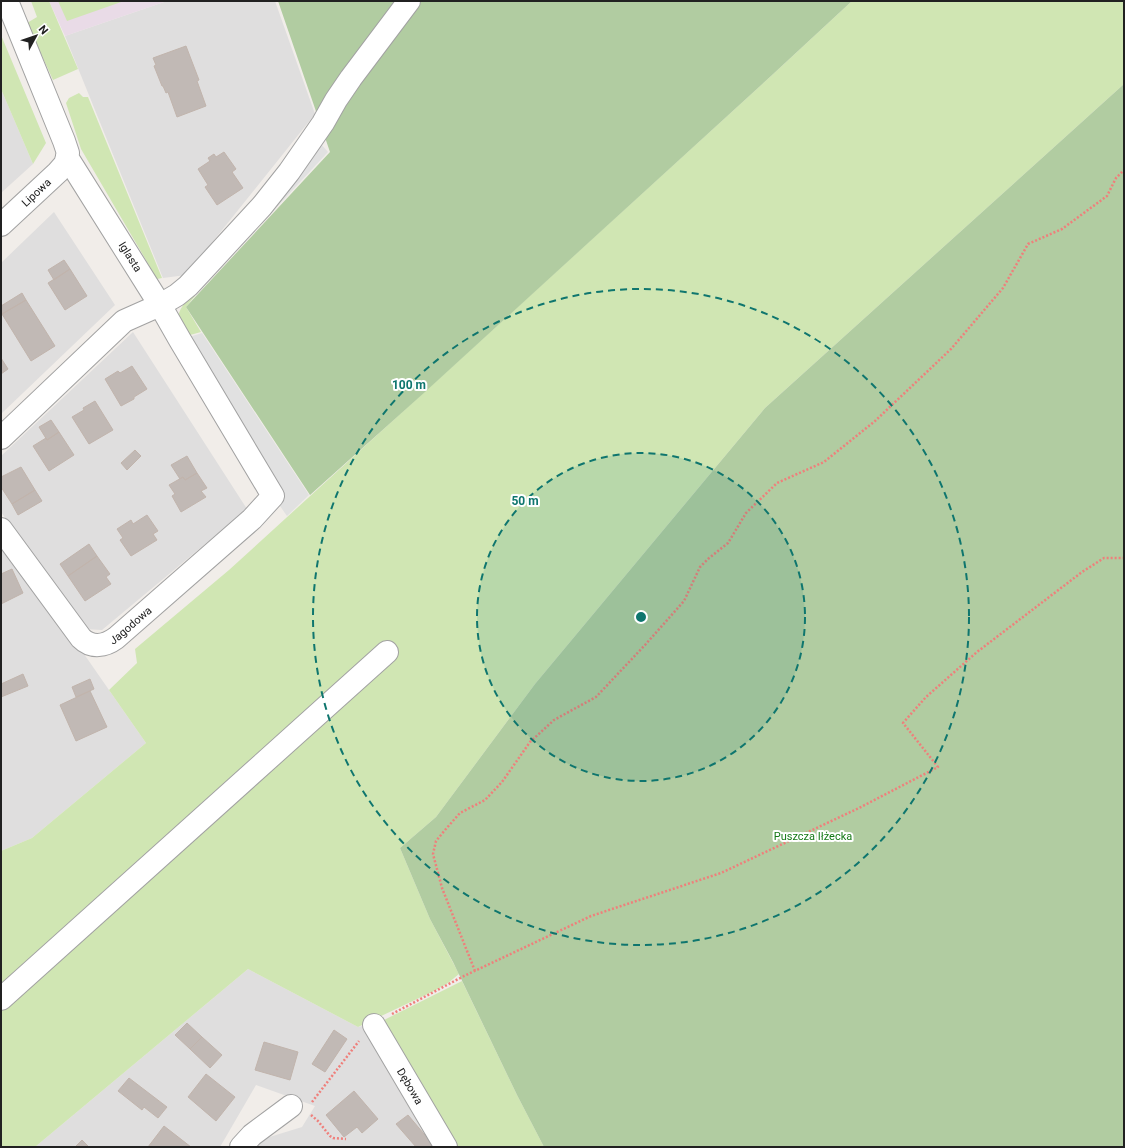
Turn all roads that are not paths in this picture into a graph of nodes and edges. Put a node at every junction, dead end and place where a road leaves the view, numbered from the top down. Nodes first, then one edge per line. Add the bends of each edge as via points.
1 (409, 1) edge
2 (6, 8) edge
3 (68, 157) junction
4 (1, 226) edge
5 (160, 305) junction
6 (1, 438) edge
7 (273, 496) joint
8 (1, 529) edge
9 (387, 652) dead end
10 (1, 999) edge
11 (374, 1025) road end
12 (298, 1109) road end
13 (241, 1147) edge
14 (446, 1147) edge

1 - 5 street via 351,78 300,157 275,189 188,286
2 - 3 street, Iglasta via 64,142
3 - 4 street, Lipowa via 58,172
3 - 5 street, Iglasta
5 - 6 street via 124,321
5 - 7 street, Iglasta
7 - 8 street, Jagodowa via 252,519 122,632 110,642 100,645 89,644 81,638
9 - 10 street
11 - 14 street, Dębowa
12 - 13 street via 252,1135

